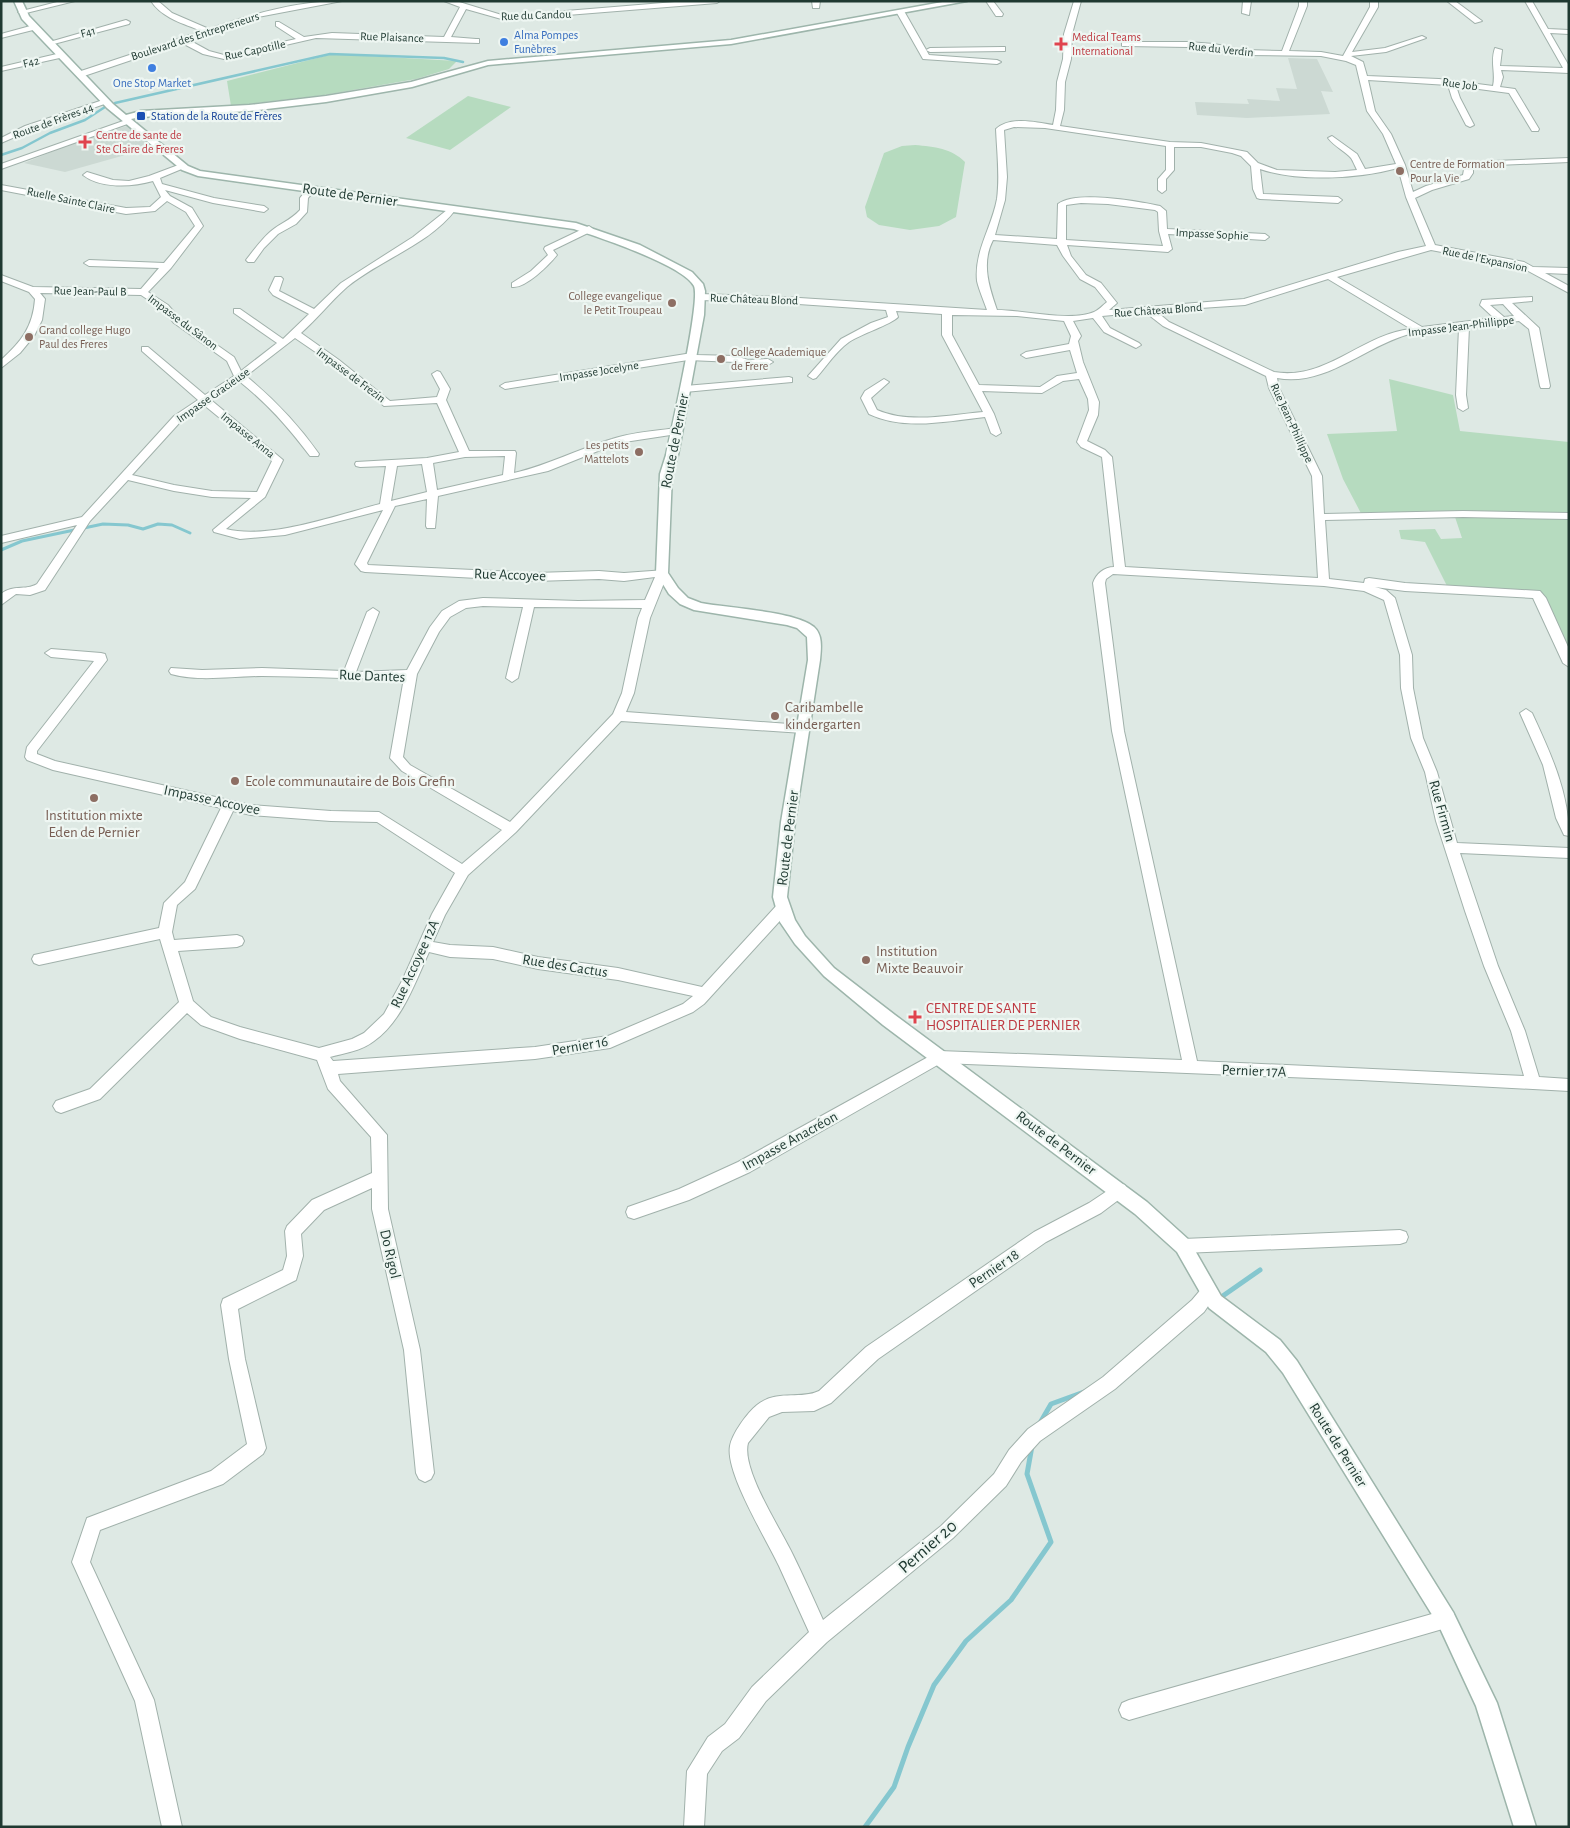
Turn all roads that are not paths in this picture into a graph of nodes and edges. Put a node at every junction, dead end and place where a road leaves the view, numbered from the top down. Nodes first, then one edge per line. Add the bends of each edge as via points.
1 (18, 1) edge
2 (72, 1) edge
3 (154, 1) edge
4 (322, 1) edge
5 (339, 1) edge
6 (448, 1) edge
7 (568, 1) edge
8 (717, 1) edge
9 (963, 1) edge
10 (989, 1) edge
11 (1078, 1) edge
12 (1246, 1) edge
13 (1303, 1) edge
14 (1374, 1) edge
15 (1450, 1) edge
16 (1528, 1) edge
17 (670, 3) edge
18 (311, 4) junction
19 (464, 7) junction
20 (22, 12) junction
21 (573, 13) junction
22 (901, 13) junction
23 (1246, 13) dead end
24 (999, 14) dead end
25 (1478, 21) dead end
26 (126, 22) dead end
27 (278, 24) dead end
28 (1295, 25) junction
29 (34, 27) junction
30 (206, 30) junction
31 (1546, 31) junction
32 (1569, 32) edge
33 (1, 36) edge
34 (1422, 38) dead end
35 (446, 39) junction
36 (183, 40) junction
37 (302, 40) junction
38 (476, 41) dead end
39 (50, 43) junction
40 (1125, 44) dead end
41 (1002, 49) dead end
42 (922, 50) junction
43 (1498, 50) dead end
44 (1268, 52) junction
45 (134, 54) junction
46 (1284, 54) junction
47 (62, 55) junction
48 (1347, 56) junction
49 (997, 62) dead end
50 (1497, 68) junction
51 (1, 69) edge
52 (1568, 71) edge
53 (80, 72) junction
54 (1364, 78) junction
55 (1451, 82) junction
56 (1496, 88) junction
57 (106, 102) junction
58 (126, 120) junction
59 (1470, 125) dead end
60 (1056, 127) junction
61 (1535, 129) dead end
62 (1332, 138) dead end
63 (1, 141) edge
64 (1170, 144) junction
65 (1569, 160) edge
66 (1401, 165) junction
67 (181, 166) junction
68 (1255, 166) junction
69 (1, 167) edge
70 (1362, 171) junction
71 (87, 176) dead end
72 (155, 177) junction
73 (160, 186) junction
74 (1, 187) edge
75 (312, 189) junction
76 (1162, 190) dead end
77 (1410, 196) junction
78 (166, 197) junction
79 (1338, 200) dead end
80 (452, 208) junction
81 (264, 209) dead end
82 (590, 229) junction
83 (1163, 231) junction
84 (990, 237) junction
85 (1265, 237) dead end
86 (1061, 243) junction
87 (1431, 247) junction
88 (251, 260) dead end
89 (89, 263) dead end
90 (168, 266) junction
91 (1532, 270) junction
92 (1568, 272) edge
93 (1329, 276) junction
94 (1, 278) edge
95 (278, 279) dead end
96 (515, 286) dead end
97 (32, 290) junction
98 (1569, 290) edge
99 (143, 292) junction
100 (700, 297) junction
101 (1529, 298) dead end
102 (1505, 301) junction
103 (890, 308) junction
104 (1147, 309) junction
105 (237, 310) dead end
106 (947, 312) junction
107 (993, 313) junction
108 (316, 314) junction
109 (1096, 316) junction
110 (1522, 318) junction
111 (1067, 319) junction
112 (1501, 320) junction
113 (1464, 325) junction
114 (1420, 330) junction
115 (295, 334) junction
116 (283, 343) junction
117 (1136, 345) dead end
118 (1074, 346) junction
119 (145, 349) dead end
120 (1026, 355) dead end
121 (692, 357) junction
122 (768, 362) dead end
123 (1, 365) edge
124 (437, 374) dead end
125 (1271, 374) junction
126 (1084, 375) junction
127 (239, 376) junction
128 (814, 376) dead end
129 (789, 380) dead end
130 (884, 382) dead end
131 (505, 386) dead end
132 (1545, 386) dead end
133 (685, 388) junction
134 (976, 388) junction
135 (204, 400) junction
136 (441, 400) junction
137 (1463, 408) dead end
138 (989, 414) junction
139 (677, 431) junction
140 (996, 433) dead end
141 (314, 454) dead end
142 (466, 454) junction
143 (427, 461) junction
144 (392, 462) junction
145 (360, 464) dead end
146 (125, 476) junction
147 (508, 477) junction
148 (261, 495) junction
149 (433, 495) junction
150 (388, 505) junction
151 (1320, 516) junction
152 (1569, 516) edge
153 (86, 519) junction
154 (430, 526) dead end
155 (1, 540) edge
156 (1120, 570) junction
157 (662, 573) junction
158 (1324, 580) junction
159 (1, 600) edge
160 (529, 604) junction
161 (648, 604) junction
162 (372, 612) dead end
163 (51, 653) dead end
164 (1569, 663) edge
165 (176, 672) dead end
166 (411, 674) junction
167 (348, 675) junction
168 (512, 678) dead end
169 (1526, 713) dead end
170 (618, 716) junction
171 (803, 729) junction
172 (230, 805) junction
173 (511, 829) junction
174 (1569, 831) edge
175 (1453, 848) junction
176 (1569, 853) edge
177 (463, 871) junction
178 (782, 909) junction
179 (167, 939) junction
180 (237, 941) dead end
181 (424, 946) junction
182 (39, 959) dead end
183 (706, 993) junction
184 (187, 1004) junction
185 (319, 1054) junction
186 (939, 1056) junction
187 (329, 1068) junction
188 (1191, 1068) junction
189 (1534, 1084) junction
190 (1569, 1085) edge
191 (62, 1106) dead end
192 (379, 1177) junction
193 (1119, 1190) junction
194 (634, 1212) dead end
195 (1400, 1237) dead end
196 (1183, 1246) junction
197 (1209, 1293) junction
198 (425, 1472) dead end
199 (1446, 1619) junction
200 (820, 1635) junction
201 (1129, 1710) dead end
202 (172, 1827) edge
203 (694, 1827) edge
204 (1524, 1827) edge

1 - 20 street, Route de Pernier
2 - 20 street
3 - 30 street via 163,10
4 - 18 street, Boulevard des Entrepreneurs
5 - 18 street, Boulevard des Entrepreneurs
6 - 19 street, Rue du Candou
7 - 21 street
8 - 17 street, Rue du Candou
9 - 22 street
10 - 24 street
11 - 60 street via 1068,34
12 - 23 street
13 - 28 street
14 - 48 street via 1372,12
15 - 25 street
16 - 31 street
17 - 21 street, Rue du Candou
18 - 30 street, Boulevard des Entrepreneurs via 264,12
19 - 21 street, Rue du Candou via 505,18
19 - 35 street, Rue Plaisance
20 - 29 street, Route de Pernier
22 - 42 street
22 - 58 street via 731,42 488,63 412,84 326,99 249,108 141,114
26 - 39 street, F41 / F41
27 - 37 street
28 - 44 street
28 - 46 street
29 - 33 street
29 - 39 street, Route de Pernier
30 - 36 street, Boulevard des Entrepreneurs
30 - 45 street, Boulevard des Entrepreneurs
31 - 32 street
31 - 52 street
34 - 48 street, Rue du Verdin via 1396,48
35 - 37 street, Rue Plaisance via 332,35
35 - 38 street
36 - 37 street, Rue Capotille via 220,58
36 - 45 street, Boulevard des Entrepreneurs
39 - 47 street, Route de Pernier
40 - 44 street, Rue du Verdin via 1188,45 1249,53
41 - 42 street
42 - 49 street via 929,58
43 - 50 street
44 - 46 street, Rue du Verdin
45 - 53 street, Boulevard des Entrepreneurs
46 - 48 street, Rue du Verdin
47 - 51 street, F42
47 - 53 street, Route de Pernier
48 - 54 street via 1360,64
50 - 52 street
50 - 56 street
53 - 57 street, Route de Pernier
54 - 55 street, Rue Job
54 - 66 street via 1371,111 1387,134
55 - 56 street, Rue Job
55 - 59 street
56 - 61 street, Rue Job via 1512,90
57 - 58 street, Route de Pernier
57 - 63 street, Route de Frères 44 via 28,128
58 - 67 street, Route de Pernier
58 - 69 street
60 - 64 street
60 - 84 street via 1008,124 1000,129 1001,200
62 - 70 street via 1354,156
64 - 68 street via 1202,145 1244,154
64 - 76 street via 1170,170 1162,179
65 - 77 street via 1469,164 1466,177
66 - 70 street
66 - 77 street
67 - 72 street
67 - 75 street, Route de Pernier via 198,173
68 - 70 street via 1276,172 1335,175
68 - 79 street via 1260,196
71 - 72 street via 120,183
72 - 73 street
73 - 78 street
73 - 81 street
74 - 78 street, Ruelle Sainte Claire via 126,211 152,209
75 - 80 street, Route de Pernier
75 - 88 street via 304,198 304,210 275,232
77 - 87 street
78 - 90 street, Rue Jean-Paul B via 187,207 199,226
80 - 82 street, Route de Pernier
80 - 108 street, Impasse Gracieuse via 416,239 344,285
82 - 96 street via 548,250 553,255 534,274
82 - 100 street, Route de Pernier via 637,247 688,274 698,284
83 - 85 street, Impasse Sophie
83 - 86 street, Impasse Sophie via 1168,249
83 - 86 street via 1162,211 1096,201 1066,202 1062,204
84 - 86 street, Impasse Sophie
84 - 107 street via 984,249 982,281
86 - 109 street via 1066,256 1083,277 1098,285 1112,304
87 - 91 street, Rue de l'Expansion
87 - 93 street, Rue Château Blond
89 - 90 street
90 - 99 street, Rue Jean-Paul B
91 - 92 street, Rue de l'Expansion
91 - 98 street
93 - 104 street, Rue Château Blond via 1245,302
93 - 114 street
94 - 97 street
95 - 108 street via 276,293
97 - 99 street, Rue Jean-Paul B
97 - 123 street via 40,299 40,314 26,343
99 - 127 street, Impasse du Sânon via 231,359
100 - 103 street, Rue Château Blond
100 - 121 street, Route de Pernier
101 - 102 street, Impasse Jean-Phillippe
102 - 110 street, Impasse Jean-Phillippe
102 - 112 street via 1485,302
103 - 106 street, Rue Château Blond
103 - 128 street via 891,319 844,341
104 - 109 street, Rue Château Blond
104 - 125 street, Rue Jean-Phillippe via 1166,324
105 - 116 street
106 - 107 street, Rue Château Blond
106 - 134 street via 947,335
107 - 111 street, Rue Château Blond via 1037,314
108 - 115 street, Impasse Gracieuse
109 - 111 street, Rue Château Blond
109 - 117 street via 1107,330
110 - 112 street, Impasse Jean-Phillippe
110 - 132 street via 1534,328
111 - 118 street via 1076,336
112 - 113 street, Impasse Jean-Phillippe
113 - 114 street, Impasse Jean-Phillippe
113 - 137 street
114 - 125 street, Impasse Jean-Phillippe via 1392,336 1318,372
115 - 116 street, Impasse Gracieuse
115 - 136 street, Impasse de Frezin via 388,404
116 - 127 street, Impasse Gracieuse
118 - 120 street
118 - 126 street
119 - 135 street, Impasse Anna
121 - 122 street, Impasse Jocelyne
121 - 131 street, Impasse Jocelyne
121 - 133 street, Route de Pernier
124 - 136 street via 445,389
125 - 151 street, Rue Jean-Phillippe via 1274,388 1317,476
126 - 134 street via 1060,378 1042,390
126 - 156 street via 1094,405 1082,442 1107,457
127 - 135 street, Impasse Gracieuse
127 - 141 street, Impasse du Sânon via 268,399
129 - 133 street
130 - 138 street via 866,398 870,408 881,416 925,420
133 - 139 street, Route de Pernier
134 - 138 street
135 - 146 street, Impasse Gracieuse via 178,418
135 - 148 street, Impasse Anna via 278,460
136 - 142 street
138 - 140 street
139 - 147 street via 615,441 556,466
139 - 157 street, Route de Pernier via 666,474
142 - 143 street
142 - 147 street via 511,453
143 - 144 street
143 - 149 street
144 - 145 street
144 - 150 street
146 - 148 street via 212,494
146 - 153 street, Impasse Gracieuse
147 - 149 street
148 - 150 street, Impasse Anna via 218,530 240,536 285,532
149 - 150 street
149 - 154 street
150 - 157 street, Rue Accoyee via 361,564 365,568 535,577 624,577
151 - 152 street
151 - 158 street, Rue Jean-Phillippe
153 - 155 street
153 - 159 street, Impasse Gracieuse via 41,587 33,591 13,590
156 - 158 street
156 - 188 street via 1110,570 1099,583 1118,730
157 - 161 street, Rue Accoyee 12A
157 - 171 street, Route de Pernier via 673,591 698,608 793,622 809,630 815,640 814,660
158 - 164 street via 1536,594
158 - 175 street, Rue Firmin via 1365,587 1382,592 1388,598 1406,656 1407,688 1417,738 1431,772
160 - 161 street
160 - 166 street via 463,604 446,614
160 - 168 street
161 - 170 street, Rue Accoyee 12A via 628,693
162 - 167 street
163 - 172 street, Impasse Accoyee via 101,657 101,660 31,750 31,757 53,765
165 - 167 street, Rue Dantes
166 - 167 street, Rue Dantes
166 - 173 street, Rue Dantes via 396,758 406,768
169 - 174 street via 1549,765
170 - 171 street
170 - 173 street, Rue Accoyee 12A
171 - 178 street, Route de Pernier via 788,822 780,897
172 - 177 street, Impasse Accoyee via 251,810 379,817
172 - 179 street via 190,885 172,903
173 - 177 street, Rue Accoyee 12A
175 - 176 street
175 - 189 street, Rue Firmin
177 - 181 street, Rue Accoyee 12A
178 - 183 street, Pernier 16
178 - 186 street, Route de Pernier via 800,940 829,972
179 - 180 street
179 - 182 street
179 - 184 street
181 - 183 street, Rue des Cactus via 493,953
181 - 185 street, Rue Accoyee 12A via 390,1018 356,1044
183 - 187 street, Pernier 16 via 688,1008 610,1042 535,1053
184 - 185 street via 206,1021
184 - 191 street via 95,1094
185 - 187 street, Do Rigol
186 - 188 street, Pernier 17A
186 - 193 street, Route de Pernier
186 - 194 street, Impasse Anacréon via 744,1167 683,1195
187 - 192 street, Do Rigol via 333,1084 379,1135
188 - 189 street, Pernier 17A
189 - 190 street, Pernier 17A
192 - 198 street, Do Rigol via 380,1209 412,1350
192 - 202 street via 318,1205 293,1231 295,1256 290,1275 230,1305 237,1360 257,1448 217,1478 93,1524 81,1562 144,1700
193 - 196 street, Route de Pernier
193 - 200 street, Pernier 18 via 1095,1208 1033,1242 872,1353 825,1397 814,1402 781,1403 763,1411 741,1438 738,1448 741,1466 751,1493
195 - 196 street
196 - 197 street, Route de Pernier
197 - 199 street, Route de Pernier via 1214,1302 1273,1346 1290,1367
197 - 200 street, Pernier 20 via 1109,1383 1034,1435 1000,1480 947,1532
199 - 201 street
199 - 204 street, Route de Pernier via 1486,1703
200 - 203 street, Pernier 20 via 759,1694 732,1731 715,1744 697,1771

